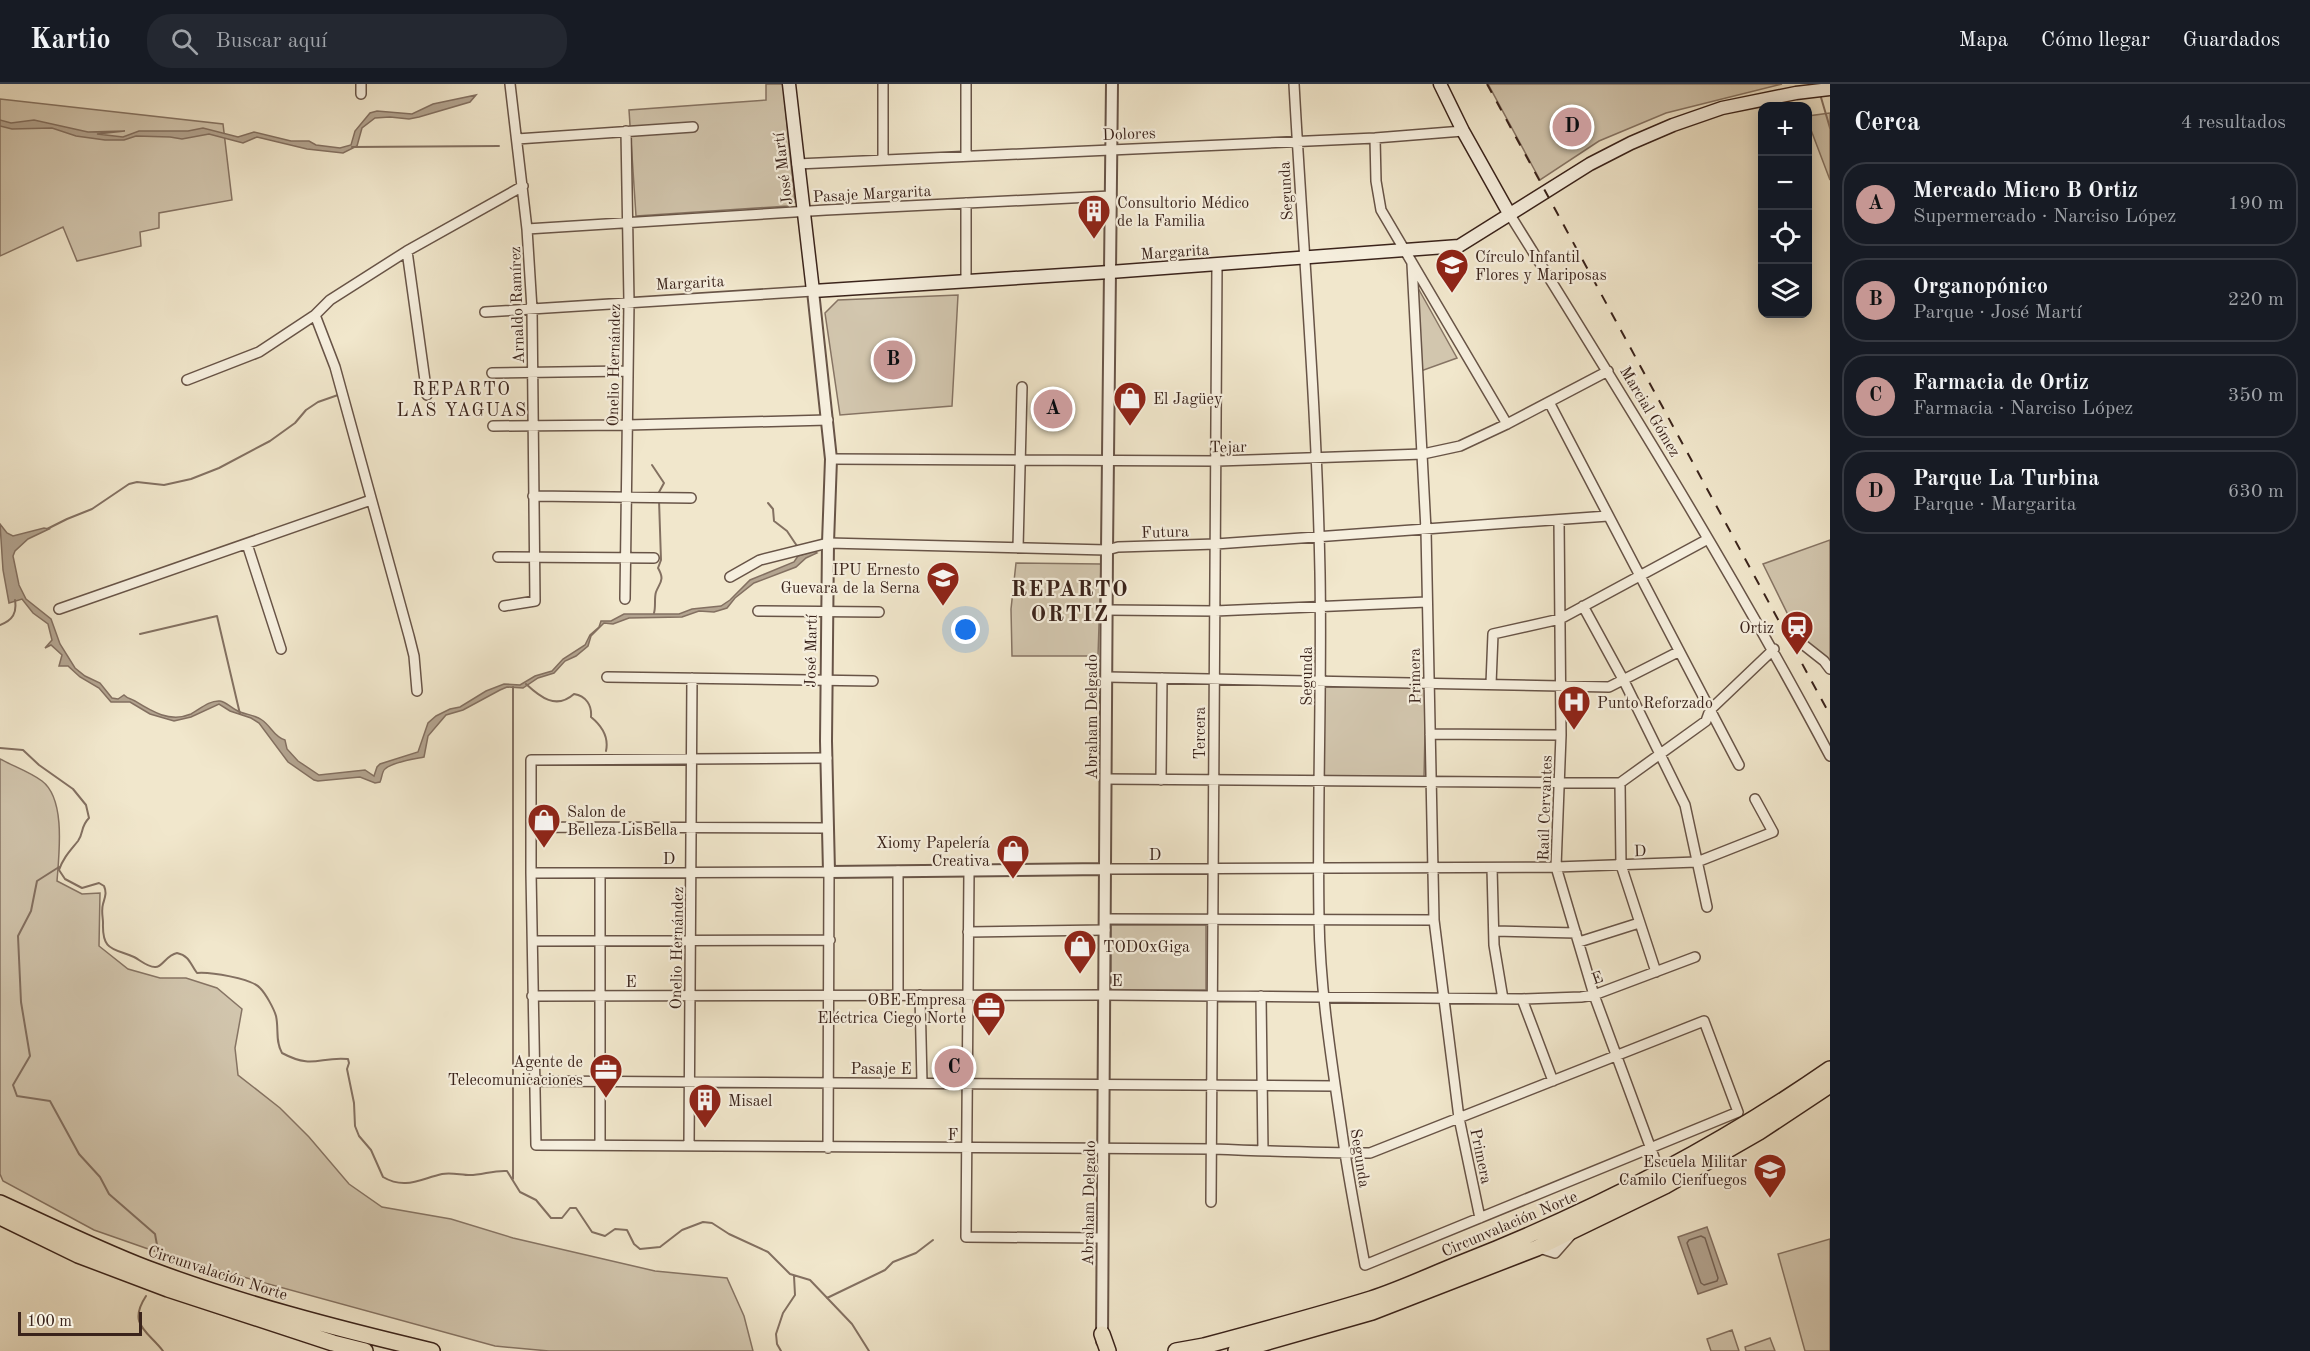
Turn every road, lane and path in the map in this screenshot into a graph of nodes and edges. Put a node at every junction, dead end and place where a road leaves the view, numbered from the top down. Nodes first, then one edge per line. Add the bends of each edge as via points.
1 (510, 84) edge
2 (789, 84) edge
3 (883, 84) edge
4 (966, 84) edge
5 (1112, 84) edge
6 (1294, 84) edge
7 (1440, 84) edge
8 (1821, 90) edge
9 (693, 127) dead end
10 (626, 131) junction
11 (1463, 131) junction
12 (1375, 138) junction
13 (517, 139) junction
14 (1297, 141) junction
15 (1111, 148) junction
16 (966, 156) junction
17 (883, 159) junction
18 (797, 164) junction
19 (523, 186) junction
20 (1111, 196) junction
21 (966, 203) junction
22 (803, 212) junction
23 (1510, 215) junction
24 (628, 222) junction
25 (527, 229) junction
26 (407, 251) junction
27 (1405, 251) junction
28 (1304, 257) junction
29 (1217, 264) junction
30 (1412, 264) junction
31 (1110, 272) junction
32 (966, 282) junction
33 (813, 291) junction
34 (629, 302) junction
35 (532, 309) junction
36 (485, 312) dead end
37 (315, 315) junction
38 (627, 371) junction
39 (1608, 371) junction
40 (492, 373) dead end
41 (533, 373) junction
42 (187, 380) dead end
43 (1023, 387) dead end
44 (427, 395) dead end
45 (1549, 402) junction
46 (828, 420) junction
47 (1507, 424) junction
48 (534, 425) junction
49 (627, 425) junction
50 (493, 426) dead end
51 (1423, 454) junction
52 (831, 459) junction
53 (1318, 459) junction
54 (1020, 461) junction
55 (1108, 461) junction
56 (1217, 461) junction
57 (534, 496) junction
58 (626, 498) junction
59 (691, 498) dead end
60 (372, 500) junction
61 (1608, 516) junction
62 (1559, 521) junction
63 (1426, 530) junction
64 (1320, 537) junction
65 (1708, 538) junction
66 (828, 543) junction
67 (247, 544) junction
68 (1216, 544) junction
69 (1018, 548) junction
70 (1107, 550) junction
71 (498, 557) dead end
72 (534, 557) junction
73 (626, 558) junction
74 (654, 558) dead end
75 (1639, 576) junction
76 (730, 578) dead end
77 (625, 599) dead end
78 (1427, 602) junction
79 (504, 606) dead end
80 (1321, 606) junction
81 (1583, 606) junction
82 (59, 609) dead end
83 (1107, 610) junction
84 (758, 611) dead end
85 (1215, 611) junction
86 (827, 612) junction
87 (879, 612) dead end
88 (1560, 619) junction
89 (1805, 646) dead end
90 (281, 649) dead end
91 (1774, 649) junction
92 (1678, 652) junction
93 (1830, 669) edge
94 (607, 677) dead end
95 (1107, 677) junction
96 (692, 678) junction
97 (1162, 678) junction
98 (1214, 679) junction
99 (826, 680) junction
100 (873, 681) dead end
101 (1322, 681) junction
102 (1624, 681) junction
103 (1430, 683) junction
104 (1491, 684) junction
105 (1561, 686) junction
106 (417, 691) dead end
107 (1710, 710) junction
108 (1431, 734) junction
109 (1561, 735) junction
110 (1660, 754) junction
111 (1830, 756) edge
112 (826, 758) junction
113 (691, 759) junction
114 (1739, 765) dead end
115 (1106, 779) junction
116 (1161, 780) junction
117 (1214, 780) junction
118 (1319, 781) junction
119 (1431, 781) junction
120 (1620, 783) junction
121 (1560, 784) junction
122 (1755, 799) dead end
123 (531, 827) junction
124 (691, 828) junction
125 (828, 828) junction
126 (1697, 862) junction
127 (1621, 866) junction
128 (1556, 867) junction
129 (1319, 868) junction
130 (1433, 868) junction
131 (1491, 868) junction
132 (1105, 869) junction
133 (1213, 869) junction
134 (898, 871) junction
135 (969, 871) junction
136 (829, 872) junction
137 (531, 873) junction
138 (600, 873) junction
139 (691, 873) junction
140 (1707, 907) dead end
141 (1318, 918) junction
142 (1213, 919) junction
143 (1434, 920) junction
144 (1639, 923) junction
145 (1105, 925) junction
146 (1494, 931) junction
147 (968, 932) junction
148 (1577, 938) junction
149 (690, 940) junction
150 (830, 940) junction
151 (533, 941) junction
152 (600, 941) junction
153 (1695, 957) dead end
154 (1656, 972) junction
155 (829, 995) junction
156 (898, 995) junction
157 (920, 995) junction
158 (967, 995) junction
159 (1104, 995) junction
160 (1594, 995) junction
161 (532, 996) junction
162 (600, 996) junction
163 (690, 996) junction
164 (1212, 996) junction
165 (1261, 996) junction
166 (1325, 997) junction
167 (1444, 998) junction
168 (1503, 999) junction
169 (1522, 999) junction
170 (1616, 1056) junction
171 (1830, 1069) edge
172 (534, 1081) junction
173 (600, 1081) junction
174 (1553, 1081) junction
175 (690, 1082) junction
176 (828, 1083) junction
177 (922, 1083) junction
178 (968, 1083) junction
179 (1104, 1084) junction
180 (1212, 1085) junction
181 (1261, 1085) junction
182 (1830, 1085) edge
183 (1335, 1086) junction
184 (1459, 1118) junction
185 (600, 1145) junction
186 (689, 1146) junction
187 (828, 1148) junction
188 (1651, 1148) junction
189 (966, 1149) junction
190 (1103, 1149) junction
191 (1212, 1149) junction
192 (1263, 1151) junction
193 (1346, 1158) junction
194 (1663, 1180) junction
195 (1211, 1202) dead end
196 (0, 1203) edge
197 (1575, 1216) junction
198 (0, 1217) edge
199 (1480, 1218) junction
200 (1573, 1232) junction
201 (1102, 1238) junction
202 (1531, 1243) junction
203 (1102, 1334) junction
204 (365, 1351) edge
205 (432, 1351) edge
206 (1101, 1351) edge
207 (1108, 1351) edge
208 (1176, 1351) edge
209 (1236, 1351) edge

1 - 13 street, Arnaldo Ramírez
2 - 18 main road, José Martí
3 - 17 street
4 - 16 street
5 - 15 street, Abraham Delgado
6 - 14 street, Segunda
7 - 11 main road, Marcial Gómez
8 - 23 main road, Margarita via 1722,108 1673,125 1590,164
9 - 10 street
10 - 13 street
10 - 24 street, Onelio Hernández
11 - 12 street, Dolores
11 - 23 main road, Marcial Gómez
12 - 14 street, Dolores
12 - 27 street, Primera via 1381,210
13 - 19 street, Arnaldo Ramírez
14 - 15 street, Dolores
14 - 28 street, Segunda
15 - 16 street, Dolores
15 - 20 street, Abraham Delgado
16 - 17 street, Dolores
17 - 18 street, Dolores
18 - 22 main road, José Martí
19 - 25 street, Arnaldo Ramírez
19 - 26 street
20 - 21 street, Pasaje Margarita
20 - 31 street, Abraham Delgado
21 - 22 street, Pasaje Margarita
21 - 32 street
22 - 24 street, Pasaje Margarita
22 - 33 main road, José Martí
23 - 27 main road, Margarita via 1459,246
23 - 39 street, Marcial Gómez
24 - 25 street, Pasaje Margarita
24 - 34 street, Onelio Hernández
25 - 35 street, Arnaldo Ramírez
26 - 37 street via 330,300
26 - 44 street
27 - 28 main road, Margarita
27 - 30 street, Primera
28 - 29 main road, Margarita
28 - 53 street, Segunda
29 - 31 main road, Margarita
29 - 56 street, Tercera
30 - 47 street
30 - 51 street, Primera
31 - 32 main road, Margarita
31 - 55 street, Abraham Delgado
32 - 33 main road, Margarita
33 - 34 street, Margarita
33 - 46 street, José Martí
34 - 35 street, Margarita
34 - 38 street, Onelio Hernández
35 - 36 street, Margarita
35 - 41 street, Arnaldo Ramírez
37 - 42 street via 259,352
37 - 60 street via 335,367
38 - 41 street
38 - 49 street, Onelio Hernández
39 - 45 street, Tejar
39 - 65 street, Marcial Gómez
40 - 41 street
41 - 48 street, Arnaldo Ramírez
43 - 54 street
45 - 47 street, Tejar
45 - 61 street
46 - 49 street
46 - 52 street, José Martí
47 - 51 street, Tejar via 1460,446
48 - 49 street
48 - 50 street
48 - 57 street, Arnaldo Ramírez
49 - 58 street, Onelio Hernández
51 - 53 street, Tejar
51 - 63 street, Primera
52 - 54 street, Tejar
52 - 66 street, José Martí
53 - 56 street, Tejar
53 - 64 street, Segunda
54 - 55 street, Tejar
54 - 69 street
55 - 56 street, Tejar
55 - 70 street, Abraham Delgado
56 - 68 street, Tercera
57 - 58 street
57 - 72 street, Arnaldo Ramírez
58 - 59 street
58 - 73 street, Onelio Hernández
60 - 67 street
60 - 106 street via 414,656
61 - 62 street, Futura
61 - 75 street
62 - 63 street, Futura
62 - 88 street, Raúl Cervantes
63 - 64 street, Futura
63 - 78 street, Primera
64 - 68 street, Futura
64 - 80 street, Segunda
65 - 75 street
65 - 91 street, Marcial Gómez
66 - 69 street, Futura
66 - 76 street, Futura via 760,560
66 - 86 street, José Martí
67 - 82 street
67 - 90 street
68 - 70 street, Futura
68 - 85 street, Tercera
69 - 70 street, Futura
70 - 83 street, Abraham Delgado
71 - 72 street
72 - 73 street
72 - 79 street, Arnaldo Ramírez via 535,601
73 - 74 street
73 - 77 street, Onelio Hernández
75 - 81 street
75 - 92 street
78 - 80 street
78 - 103 street, Primera
80 - 85 street
80 - 101 street, Segunda
81 - 88 street
81 - 102 street
83 - 85 street
83 - 95 street, Abraham Delgado
84 - 86 street
85 - 98 street, Tercera
86 - 87 street
86 - 99 street, José Martí
88 - 104 street via 1493,634
88 - 105 street, Raúl Cervantes
89 - 93 street
91 - 107 street
91 - 111 street, Marcial Gómez
92 - 102 street
92 - 107 street
94 - 96 street
95 - 97 street
95 - 115 street, Abraham Delgado
96 - 99 street
96 - 113 street, Onelio Hernández
97 - 98 street
97 - 116 street
98 - 101 street
98 - 117 street, Tercera
99 - 100 street
99 - 112 street, José Martí
101 - 103 street
101 - 118 street, Segunda
102 - 105 street via 1609,687
102 - 110 street
103 - 104 street
103 - 108 street, Primera
104 - 105 street
105 - 109 street, Raúl Cervantes
107 - 110 street via 1706,721
107 - 114 street
108 - 109 street
108 - 119 street, Primera
109 - 121 street, Raúl Cervantes
110 - 120 street
110 - 126 street via 1685,805
112 - 113 street
112 - 125 street, José Martí
113 - 123 street via 531,760
113 - 124 street, Onelio Hernández
115 - 116 street
115 - 132 street, Abraham Delgado
116 - 117 street
117 - 118 street
117 - 133 street, Tercera
118 - 119 street
118 - 129 street, Segunda
119 - 121 street
119 - 130 street, Primera
120 - 121 street
120 - 127 street
121 - 128 street, Raúl Cervantes
122 - 126 street, D via 1773,832
123 - 124 street
123 - 137 street
124 - 125 street
124 - 139 street, Onelio Hernández
125 - 136 street, José Martí
126 - 127 street, D
126 - 140 street
127 - 128 street, D
127 - 144 street
128 - 131 street, D
128 - 148 street, Raúl Cervantes
129 - 130 street, D
129 - 133 street, D
129 - 141 street, Segunda
130 - 131 street, D
130 - 143 street, Primera
131 - 146 street
132 - 133 street, D
132 - 135 street, D
132 - 145 street, Abraham Delgado
133 - 142 street, Tercera
134 - 135 street, D
134 - 136 street, D
134 - 156 street
135 - 147 street
136 - 139 street, D
136 - 150 street, José Martí
137 - 138 street, D
137 - 151 street
138 - 139 street, D
138 - 152 street
139 - 149 street, Onelio Hernández
141 - 142 street
141 - 143 street
141 - 166 street, Segunda
142 - 145 street
142 - 164 street, Tercera
143 - 167 street, Primera
144 - 148 street
144 - 154 street
145 - 147 street
145 - 159 street, Abraham Delgado
146 - 148 street
146 - 168 street
147 - 158 street
148 - 160 street, Raúl Cervantes
149 - 150 street
149 - 152 street
149 - 163 street, Onelio Hernández
150 - 155 street, José Martí
151 - 152 street
151 - 161 street
152 - 162 street
153 - 154 street, E
154 - 160 street, E
155 - 156 street, E
155 - 163 street, E
155 - 176 street, José Martí
156 - 157 street, E
157 - 158 street, E
157 - 177 street
158 - 159 street, E
158 - 178 street
159 - 164 street, E
159 - 179 street, Abraham Delgado
160 - 169 street, E
160 - 170 street, Raúl Cervantes
161 - 162 street, E
161 - 172 street
162 - 163 street, E
162 - 173 street
163 - 175 street, Onelio Hernández
164 - 165 street, E
164 - 180 street, Tercera
165 - 166 street, E
165 - 181 street
166 - 167 street, E
166 - 183 street, Segunda
167 - 168 street, E
167 - 184 street, Primera
168 - 169 street, E
169 - 174 street
170 - 174 street, F
170 - 188 street, Raúl Cervantes
170 - 188 street, F via 1704,1021 1738,1112
171 - 194 highway, Circunvalación Norte
172 - 173 street, Pasaje E
172 - 185 street, F via 536,1145
173 - 175 street, Pasaje E
173 - 185 street
174 - 184 street, F
175 - 176 street, Pasaje E
175 - 186 street, Onelio Hernández
176 - 177 street, Pasaje E
176 - 187 street, José Martí
177 - 178 street, Pasaje E
178 - 179 street, Pasaje E
178 - 189 street
179 - 180 street, Pasaje E
179 - 190 street, Abraham Delgado
180 - 181 street, Pasaje E
180 - 191 street, Tercera
181 - 183 street, Pasaje E
181 - 192 street
182 - 194 highway, Circunvalación Norte via 1759,1132
183 - 193 street, Segunda
184 - 193 street, F via 1370,1153
184 - 199 street, Primera
185 - 186 street, F
186 - 187 street, F
187 - 189 street, F
188 - 194 street, Raúl Cervantes
188 - 199 street
189 - 190 street, F
189 - 201 street via 966,1237
190 - 191 street, F
190 - 201 street, Abraham Delgado
191 - 192 street, F
191 - 195 street, Tercera
192 - 193 street, F
193 - 199 street, Segunda via 1365,1265
194 - 197 highway, Circunvalación Norte
194 - 200 highway, Circunvalación Norte
196 - 205 highway, Circunvalación Norte via 145,1268 238,1300
197 - 200 street
197 - 202 highway, Circunvalación Norte
198 - 204 highway, Circunvalación Norte via 78,1255 168,1289
200 - 202 highway, Circunvalación Norte
201 - 203 street, Abraham Delgado
202 - 208 highway, Circunvalación Norte via 1372,1298
202 - 209 highway, Circunvalación Norte via 1372,1312
203 - 206 street, Abraham Delgado
203 - 207 highway

